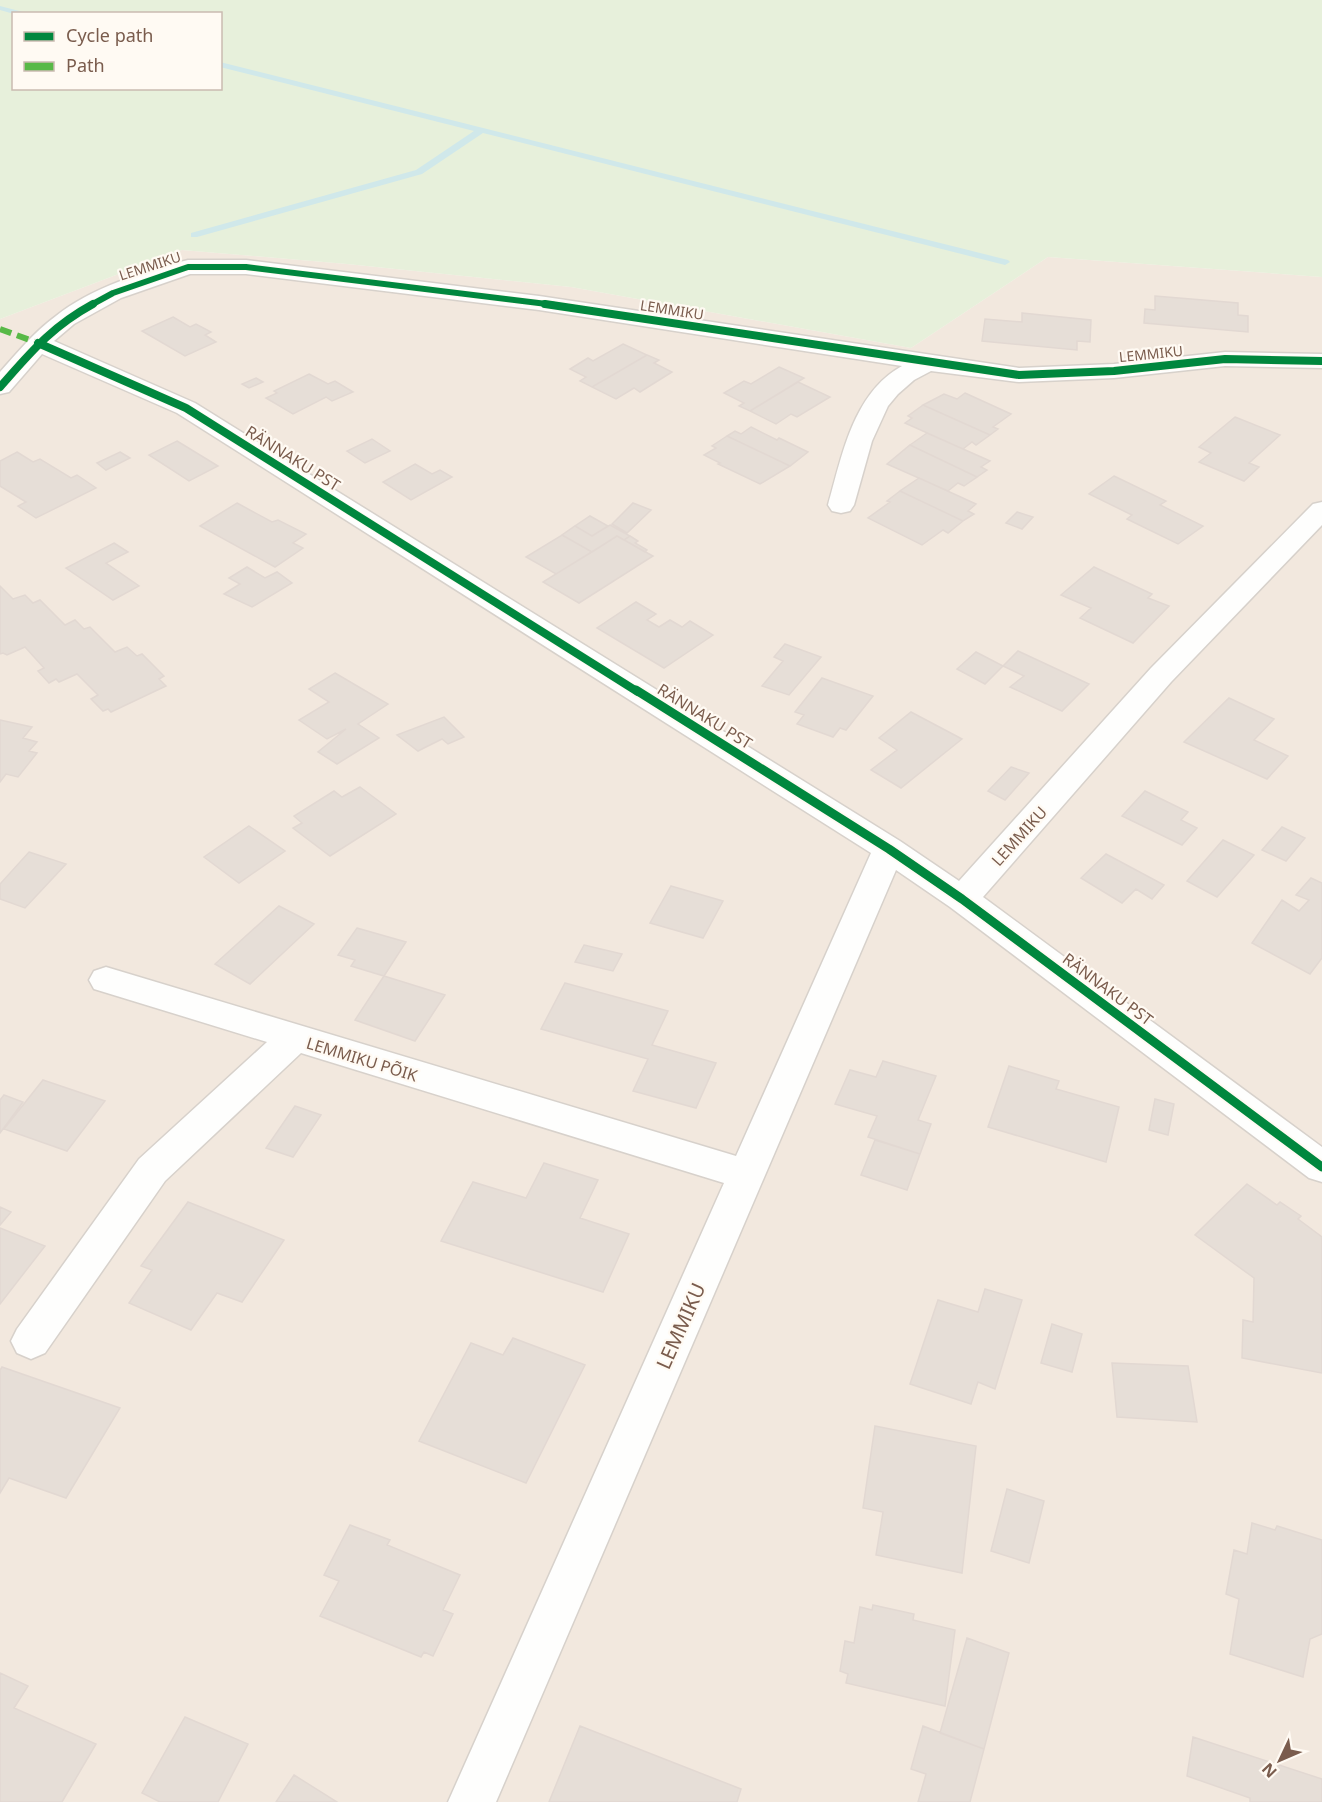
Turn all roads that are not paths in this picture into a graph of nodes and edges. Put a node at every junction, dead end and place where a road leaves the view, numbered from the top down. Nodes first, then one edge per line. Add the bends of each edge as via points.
1 (38, 343) junction
2 (1322, 361) edge
3 (927, 363) junction
4 (0, 387) edge
5 (841, 505) dead end
6 (1322, 510) edge
7 (889, 849) junction
8 (962, 899) junction
9 (106, 980) dead end
10 (294, 1038) junction
11 (1322, 1167) edge
12 (748, 1175) junction
13 (31, 1341) dead end
14 (472, 1802) edge

1 - 3 street, LEMMIKU via 66,319 151,278 188,267 246,267 539,303
1 - 4 street, LEMMIKU
1 - 7 street, RÄNNAKU PST via 186,408
2 - 3 street, LEMMIKU via 1225,359 1114,371 1019,375
3 - 5 street via 910,371 880,397 863,430
6 - 8 street, LEMMIKU via 1161,675
7 - 8 street, RÄNNAKU PST
7 - 12 street, LEMMIKU
8 - 11 street, RÄNNAKU PST
9 - 10 street
10 - 12 street, LEMMIKU PÕIK
10 - 13 street, LEMMIKU PÕIK via 152,1170
12 - 14 street, LEMMIKU

